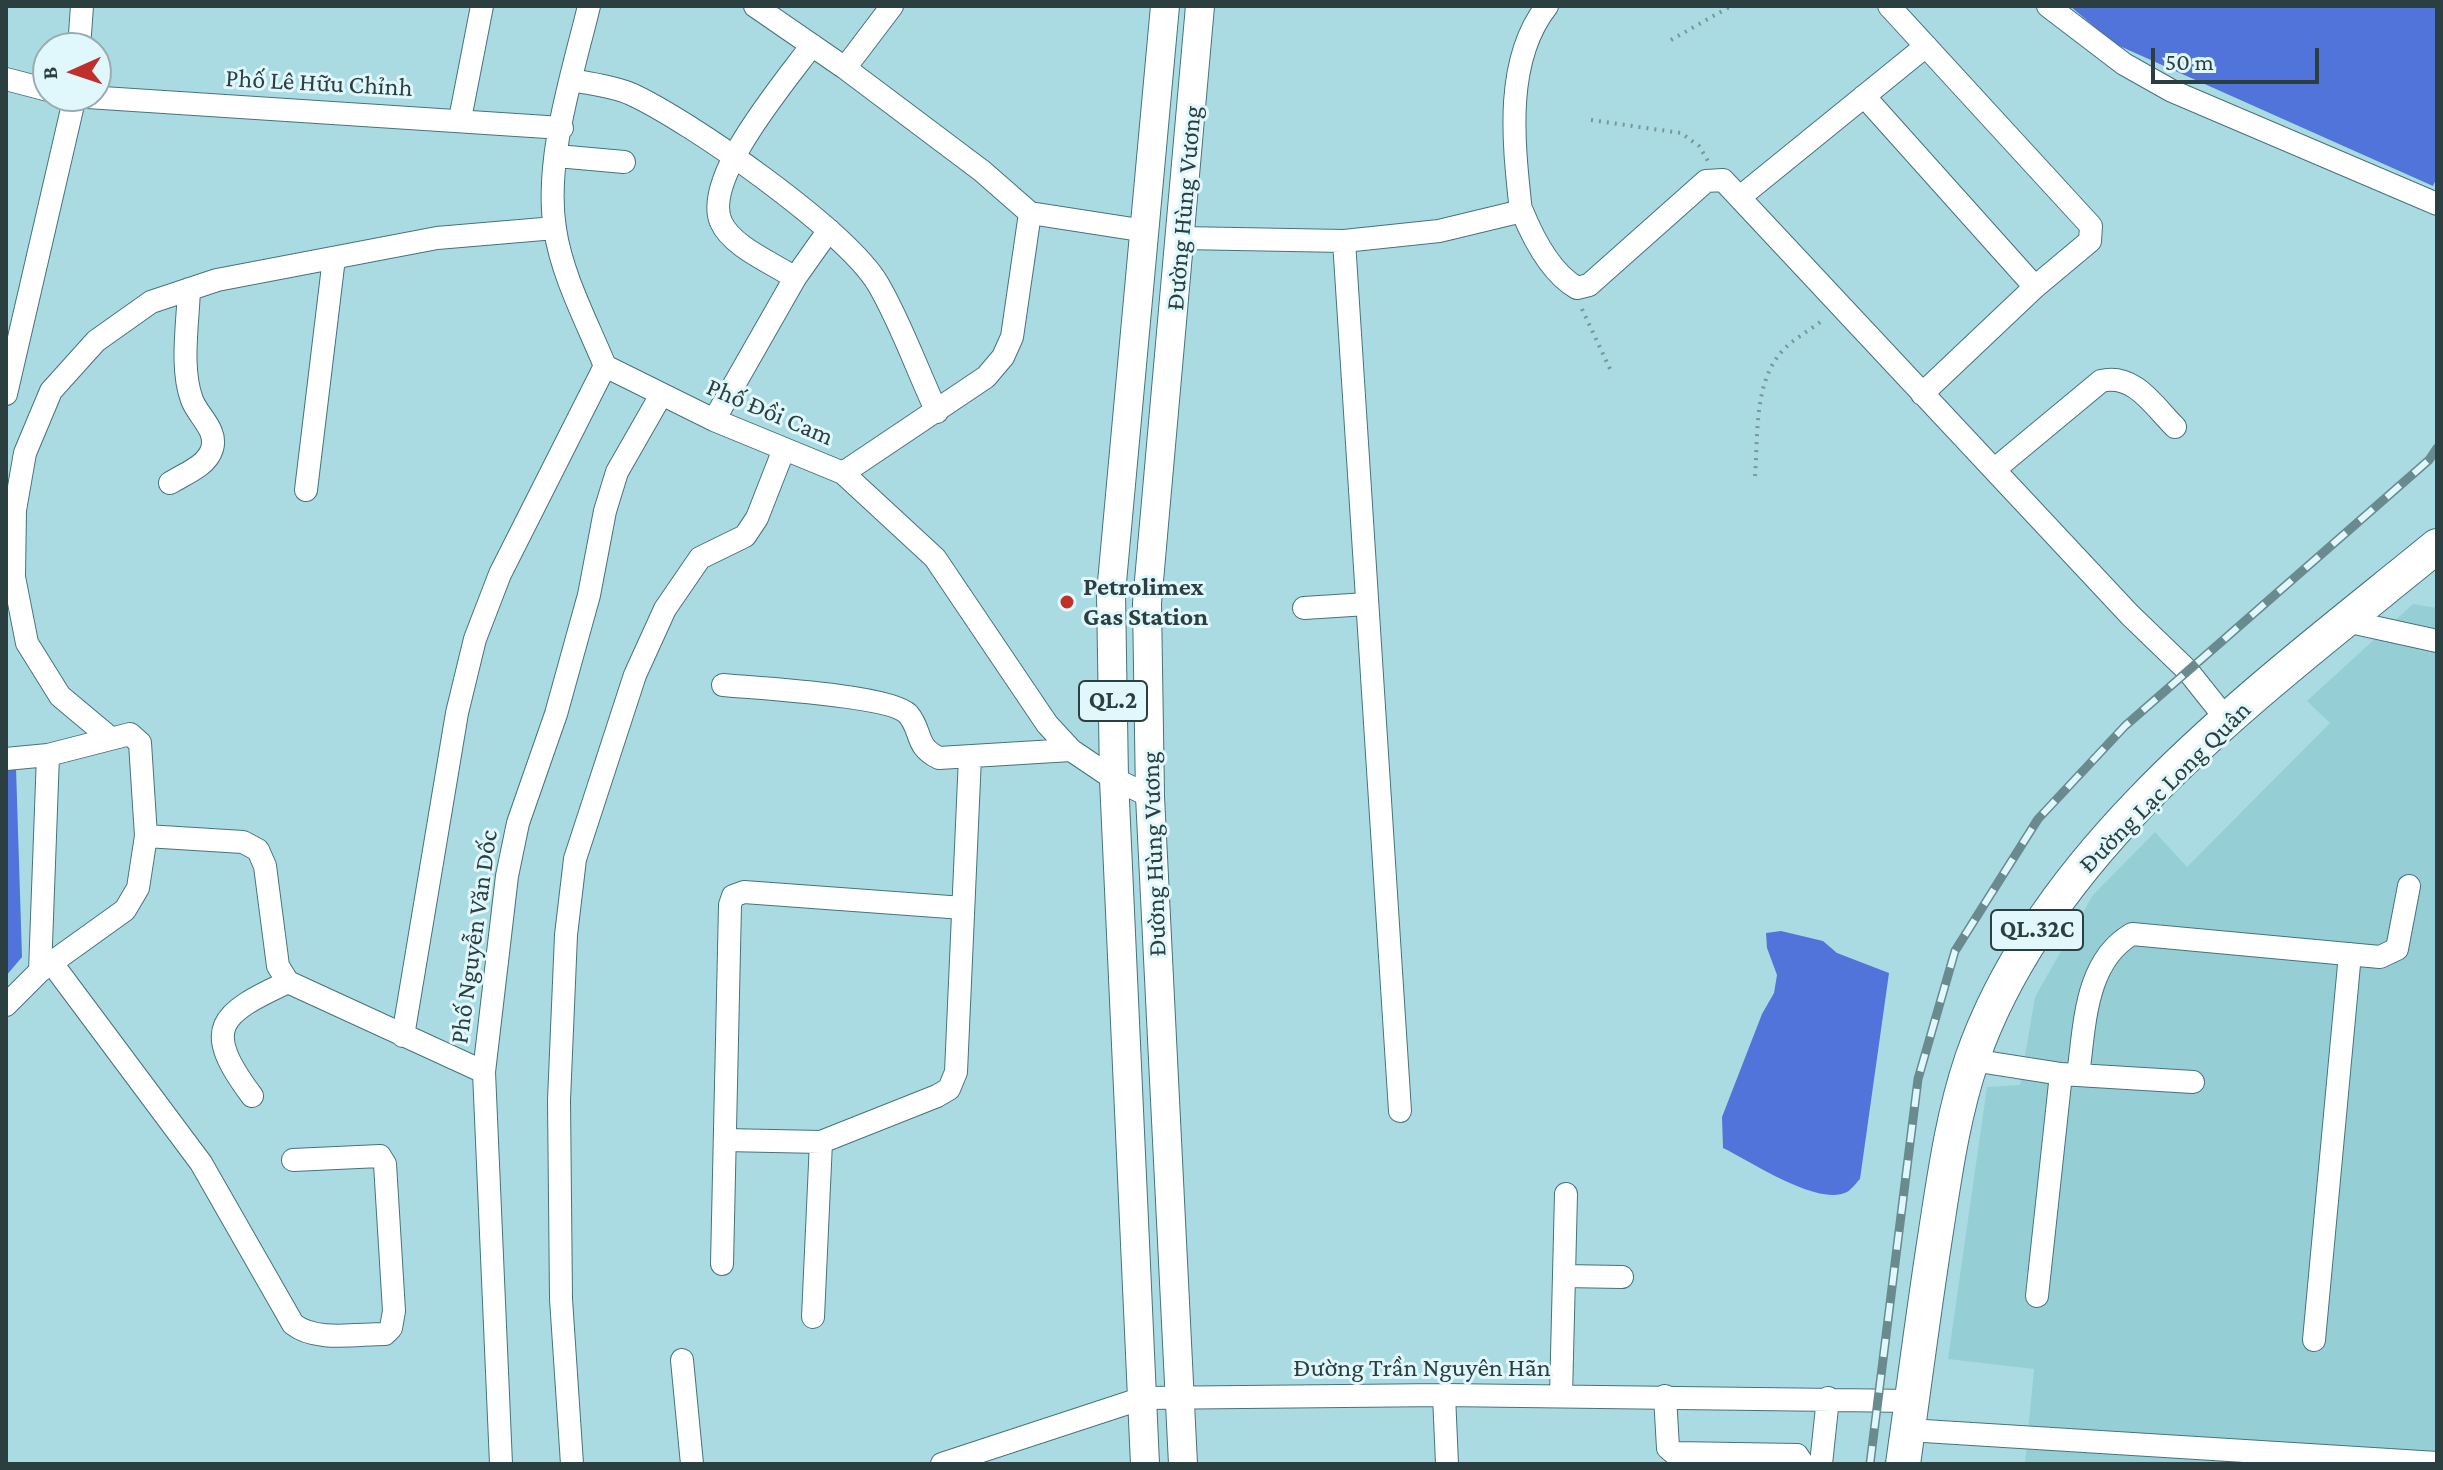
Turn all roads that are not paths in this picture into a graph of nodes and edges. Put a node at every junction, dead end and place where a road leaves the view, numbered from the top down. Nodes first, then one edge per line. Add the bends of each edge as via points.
1 (82, 6) edge
2 (482, 6) edge
3 (589, 6) edge
4 (755, 6) edge
5 (892, 6) edge
6 (1165, 6) edge
7 (1200, 6) edge
8 (1547, 6) edge
9 (1889, 6) edge
10 (2048, 6) edge
11 (80, 32) edge
12 (812, 45) junction
13 (1926, 46) junction
14 (845, 68) junction
15 (6, 79) edge
16 (572, 80) junction
17 (32, 86) edge
18 (1864, 96) junction
19 (112, 98) edge
20 (70, 112) edge
21 (460, 119) junction
22 (562, 128) junction
23 (557, 156) junction
24 (731, 157) junction
25 (624, 162) dead end
26 (1740, 197) junction
27 (2437, 204) edge
28 (1521, 212) junction
29 (1030, 213) junction
30 (555, 228) junction
31 (829, 230) junction
32 (1146, 231) junction
33 (1182, 238) junction
34 (1344, 241) junction
35 (334, 258) junction
36 (795, 278) junction
37 (2035, 287) junction
38 (189, 289) junction
39 (605, 366) junction
40 (6, 394) edge
41 (1922, 394) junction
42 (661, 395) junction
43 (937, 412) junction
44 (714, 420) junction
45 (2175, 427) dead end
46 (784, 449) junction
47 (1995, 469) junction
48 (843, 473) junction
49 (170, 483) dead end
50 (306, 490) dead end
51 (2437, 546) edge
52 (1367, 604) junction
53 (1304, 608) dead end
54 (2346, 621) junction
55 (2437, 641) edge
56 (723, 685) dead end
57 (2227, 720) junction
58 (109, 737) junction
59 (1071, 750) junction
60 (48, 755) junction
61 (970, 757) junction
62 (6, 759) edge
63 (1114, 779) junction
64 (1150, 796) junction
65 (146, 836) junction
66 (2409, 886) dead end
67 (963, 908) junction
68 (2350, 954) junction
69 (45, 966) junction
70 (288, 982) junction
71 (6, 1005) edge
72 (403, 1036) junction
73 (1972, 1060) junction
74 (484, 1072) junction
75 (2070, 1075) junction
76 (2193, 1082) dead end
77 (252, 1096) dead end
78 (1400, 1111) dead end
79 (725, 1140) junction
80 (821, 1142) junction
81 (293, 1160) dead end
82 (1566, 1194) dead end
83 (722, 1264) dead end
84 (1564, 1276) junction
85 (1622, 1277) dead end
86 (2037, 1296) dead end
87 (813, 1317) dead end
88 (2314, 1340) dead end
89 (682, 1360) dead end
90 (1444, 1395) junction
91 (1561, 1396) junction
92 (1665, 1396) junction
93 (1181, 1397) junction
94 (1143, 1398) junction
95 (1828, 1398) junction
96 (1910, 1416) junction
97 (2186, 1455) edge
98 (2437, 1463) edge
99 (501, 1464) edge
100 (572, 1464) edge
101 (692, 1464) edge
102 (942, 1464) edge
103 (1145, 1464) edge
104 (1183, 1464) edge
105 (1447, 1464) edge
106 (1803, 1464) edge
107 (1821, 1464) edge
108 (1903, 1464) edge

1 - 11 street
2 - 21 street
3 - 16 street
4 - 12 street
5 - 14 street
6 - 32 main road, Đường Hùng Vương / QL.2
7 - 33 main road, Đường Hùng Vương / QL.2
8 - 28 street via 1527,44 1517,89 1513,137
9 - 13 street
10 - 27 street via 2124,64 2172,91
12 - 14 street
12 - 24 street
13 - 18 street
13 - 37 street via 2091,226 2090,241
14 - 29 street
15 - 17 street
16 - 22 street
16 - 24 street via 628,93
18 - 26 street
18 - 37 street
19 - 21 street, Phố Lê Hữu Chỉnh
20 - 40 street
21 - 22 street, Phố Lê Hữu Chỉnh
22 - 23 street
23 - 25 street
23 - 30 street
24 - 31 street
24 - 36 street via 719,201 720,221 731,237
26 - 28 street via 1723,180 1713,179 1589,285 1577,288 1553,264
26 - 41 street
28 - 34 street via 1426,234
29 - 32 street
29 - 43 street via 1012,337 1003,357 986,377
30 - 35 street via 437,238
30 - 39 street via 569,281
31 - 36 street
31 - 43 street via 877,283
32 - 63 main road, Đường Hùng Vương / QL.2 via 1111,593
33 - 34 street
33 - 64 main road, Đường Hùng Vương / QL.2 via 1147,603
34 - 52 street
35 - 38 street
35 - 50 street
36 - 44 street
37 - 41 street
38 - 49 street via 187,383 214,445 209,459
38 - 58 street via 151,302 96,341 51,391 25,453 15,510 14,577 27,643 60,696
39 - 42 street, Phố Đồi Cam
39 - 72 street via 500,574 475,639 457,713
41 - 47 street
42 - 44 street, Phố Đồi Cam
42 - 74 street, Phố Nguyễn Văn Dốc via 617,472 556,714 518,823
43 - 48 street
44 - 46 street, Phố Đồi Cam
45 - 47 street via 2128,381 2101,381
46 - 48 street, Phố Đồi Cam
46 - 100 street via 745,536 700,558 665,609 635,675 575,859 559,1100 561,1299
47 - 57 street via 2188,671
48 - 59 street, Phố Đồi Cam via 935,558 1047,724
51 - 54 highway, Đường Lạc Long Quân / QL.32C
52 - 53 street
52 - 78 street
54 - 55 street
54 - 57 highway, Đường Lạc Long Quân / QL.32C
56 - 61 street via 828,694 892,706 907,714 924,751 939,758
57 - 73 highway, Đường Lạc Long Quân / QL.32C via 2076,875 2027,942
58 - 60 street
58 - 65 street via 130,734 140,743
59 - 61 street
59 - 63 street, Phố Đồi Cam
60 - 62 street
60 - 69 street
61 - 67 street
63 - 64 street, Phố Đồi Cam
63 - 94 main road, Đường Hùng Vương / QL.2
64 - 93 main road, Đường Hùng Vương / QL.2
65 - 69 street via 138,888 125,910
65 - 70 street via 243,842 258,850 265,866 278,966
66 - 68 street via 2397,949 2380,957
67 - 79 street via 744,892 733,896
67 - 80 street via 956,1072 949,1089
68 - 75 street via 2132,934 2119,942 2095,976
68 - 88 street
69 - 71 street
69 - 81 street via 201,1163 293,1324 303,1332 385,1334 394,1311 385,1164 380,1156 366,1154
70 - 72 street
70 - 77 street via 248,1000 228,1015 222,1031 233,1071
72 - 74 street
73 - 75 street
73 - 96 highway, Đường Lạc Long Quân / QL.32C via 1947,1160
74 - 99 street, Phố Nguyễn Văn Dốc
75 - 76 street
75 - 86 street
79 - 80 street
79 - 83 street
80 - 87 street
82 - 84 street
84 - 85 street
84 - 91 street
89 - 101 street
90 - 91 street, Đường Trần Nguyên Hãn
90 - 93 street, Đường Trần Nguyên Hãn
90 - 105 street
91 - 92 street, Đường Trần Nguyên Hãn
92 - 95 street, Đường Trần Nguyên Hãn
92 - 106 street via 1668,1448 1674,1453 1797,1455
93 - 94 street, Đường Trần Nguyên Hãn
93 - 104 main road, Đường Hùng Vương / QL.2
94 - 102 street, Đường Trần Nguyên Hãn
94 - 103 main road, Đường Hùng Vương / QL.2
95 - 96 street, Đường Trần Nguyên Hãn
95 - 107 street
96 - 97 street, Đường Trần Nguyên Hãn
96 - 108 highway, Đường Lạc Long Quân / QL.32C
97 - 98 street, Đường Trần Nguyên Hãn

